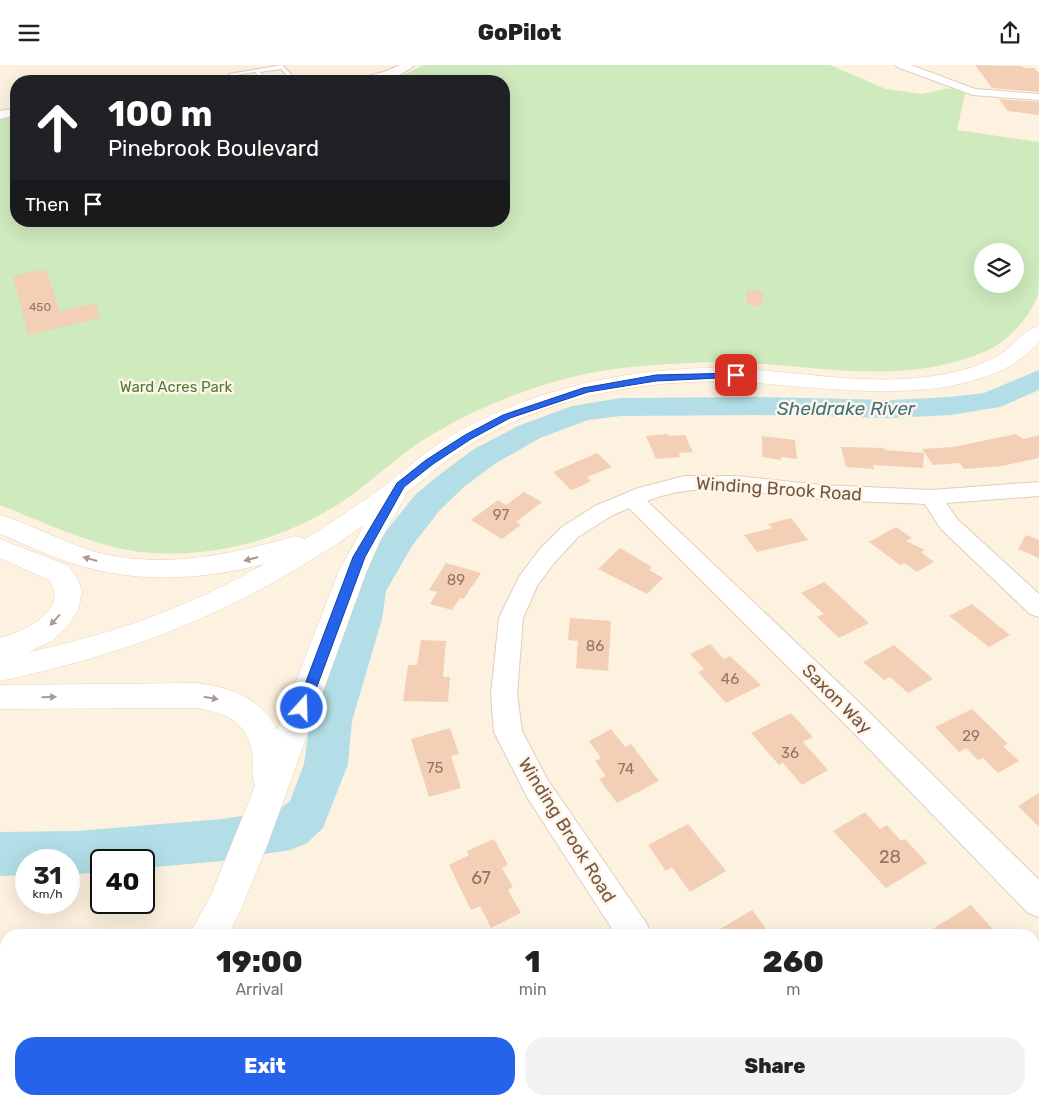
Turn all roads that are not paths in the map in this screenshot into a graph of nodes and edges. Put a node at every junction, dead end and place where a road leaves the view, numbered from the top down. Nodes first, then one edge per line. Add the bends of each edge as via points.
1 (410, 65) edge
2 (901, 65) edge
3 (256, 70) junction
4 (234, 75) edge
5 (260, 75) edge
6 (289, 75) edge
7 (384, 75) edge
8 (1039, 97) edge
9 (1038, 334) edge
10 (400, 485) junction
11 (1039, 489) edge
12 (931, 497) junction
13 (632, 499) junction
14 (0, 524) edge
15 (331, 534) junction
16 (0, 547) edge
17 (1039, 608) edge
18 (0, 649) edge
19 (0, 669) edge
20 (0, 697) edge
21 (268, 794) junction
22 (1039, 902) edge
23 (211, 929) edge
24 (631, 929) edge

1 - 7 street
2 - 8 street via 973,92
3 - 4 lane via 232,71
3 - 5 lane
3 - 6 lane via 282,67
9 - 10 street via 1012,356 979,372 927,382 852,385 772,377 701,375 656,378 587,390 531,407 488,425
10 - 15 street
10 - 21 street via 359,557
11 - 12 street, Winding Brook Road
12 - 13 street, Winding Brook Road via 820,492 737,483 685,483
12 - 17 street via 950,524
13 - 22 street, Saxon Way via 856,717
13 - 24 street, Winding Brook Road via 603,511 570,531 527,583 512,618 504,695 508,732 536,789
15 -> 14 street via 225,565 170,569 97,561
15 - 19 street via 247,586 154,629 76,653
16 -> 18 street via 59,573 66,580 69,596 59,617 48,628 34,638
20 -> 21 street via 194,696 232,704 253,719 267,742 270,762
21 - 23 street via 224,907

